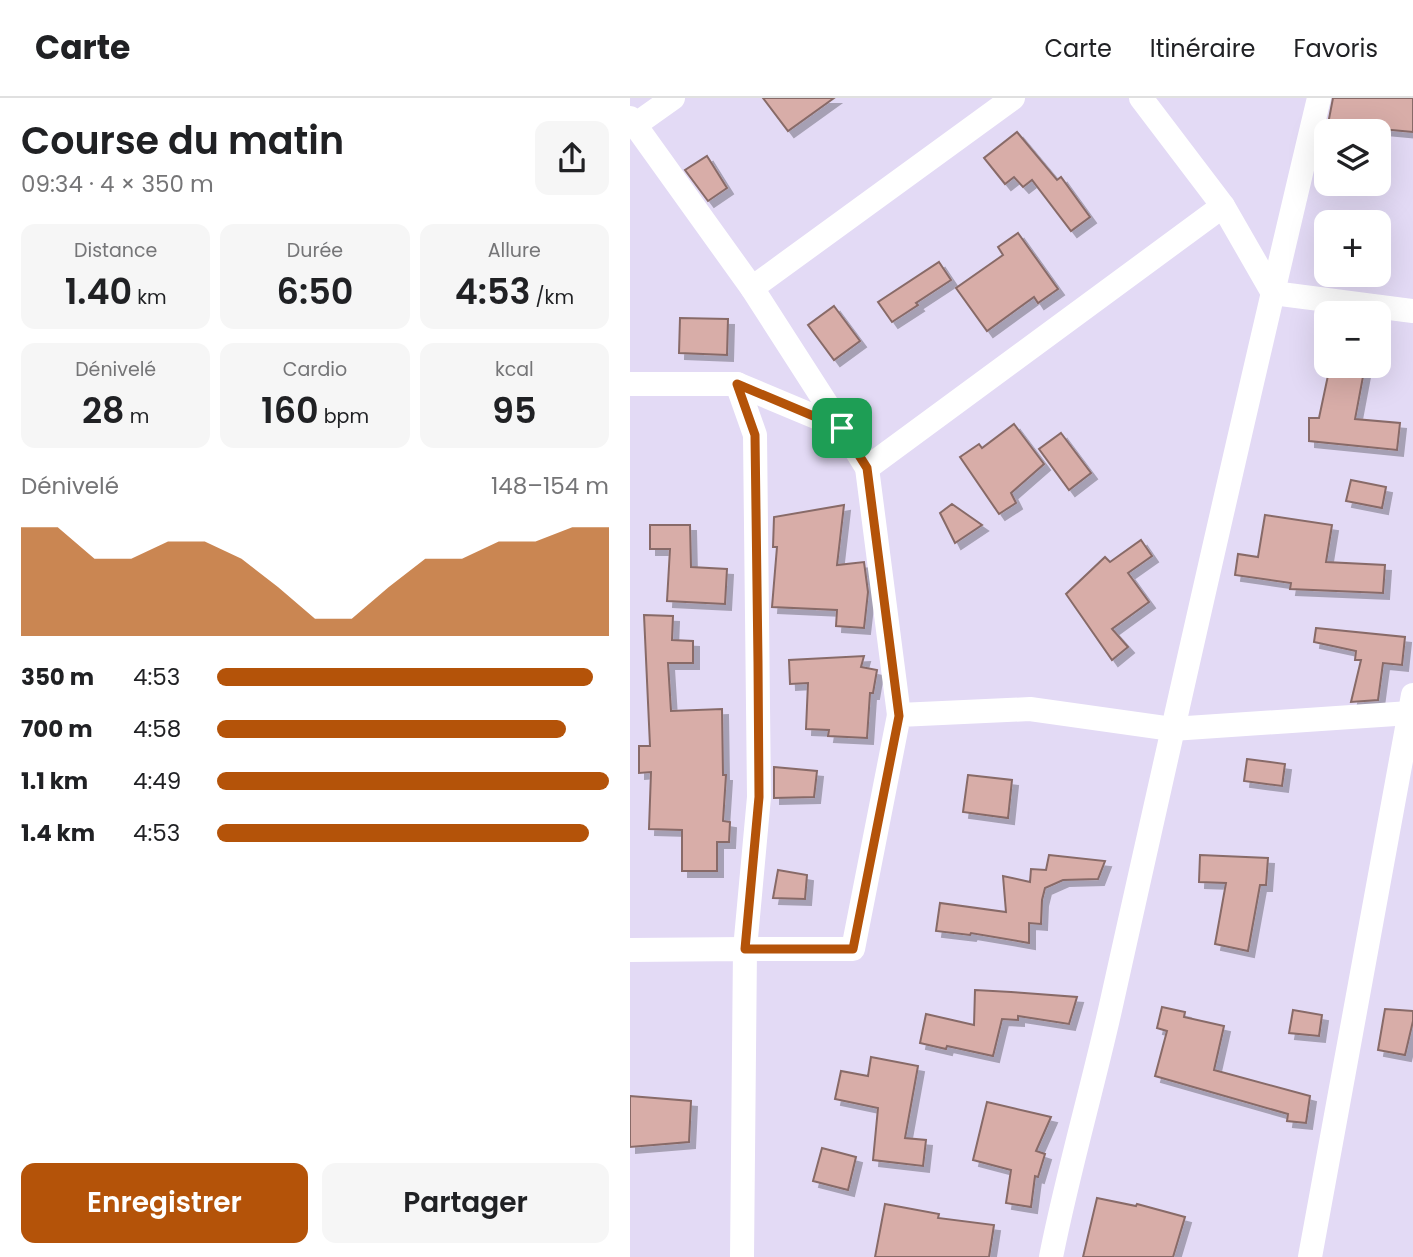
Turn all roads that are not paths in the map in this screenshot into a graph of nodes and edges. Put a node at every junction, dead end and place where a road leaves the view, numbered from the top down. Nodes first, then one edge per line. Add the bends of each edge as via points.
1 (673, 98) edge
2 (1013, 98) edge
3 (1141, 98) edge
4 (1319, 98) edge
5 (632, 121) edge
6 (1223, 206) junction
7 (752, 288) junction
8 (1273, 293) junction
9 (1413, 311) edge
10 (630, 384) edge
11 (737, 384) junction
12 (842, 428) junction
13 (867, 468) junction
14 (1411, 704) edge
15 (899, 716) junction
16 (1172, 729) junction
17 (745, 949) junction
18 (630, 950) edge
19 (742, 1257) edge
20 (1051, 1257) edge
21 (1310, 1257) edge

1 - 5 street
2 - 7 street
3 - 6 street
4 - 8 street
5 - 7 street
6 - 8 street
6 - 13 street
7 - 12 street
8 - 9 street
8 - 16 street
10 - 11 street
11 - 12 street
11 - 17 street via 755,435 759,797
12 - 13 street
13 - 15 street
14 - 16 street
14 - 21 street
15 - 16 street via 1030,709
15 - 17 street via 853,949
16 - 20 street
17 - 18 street
17 - 19 street

